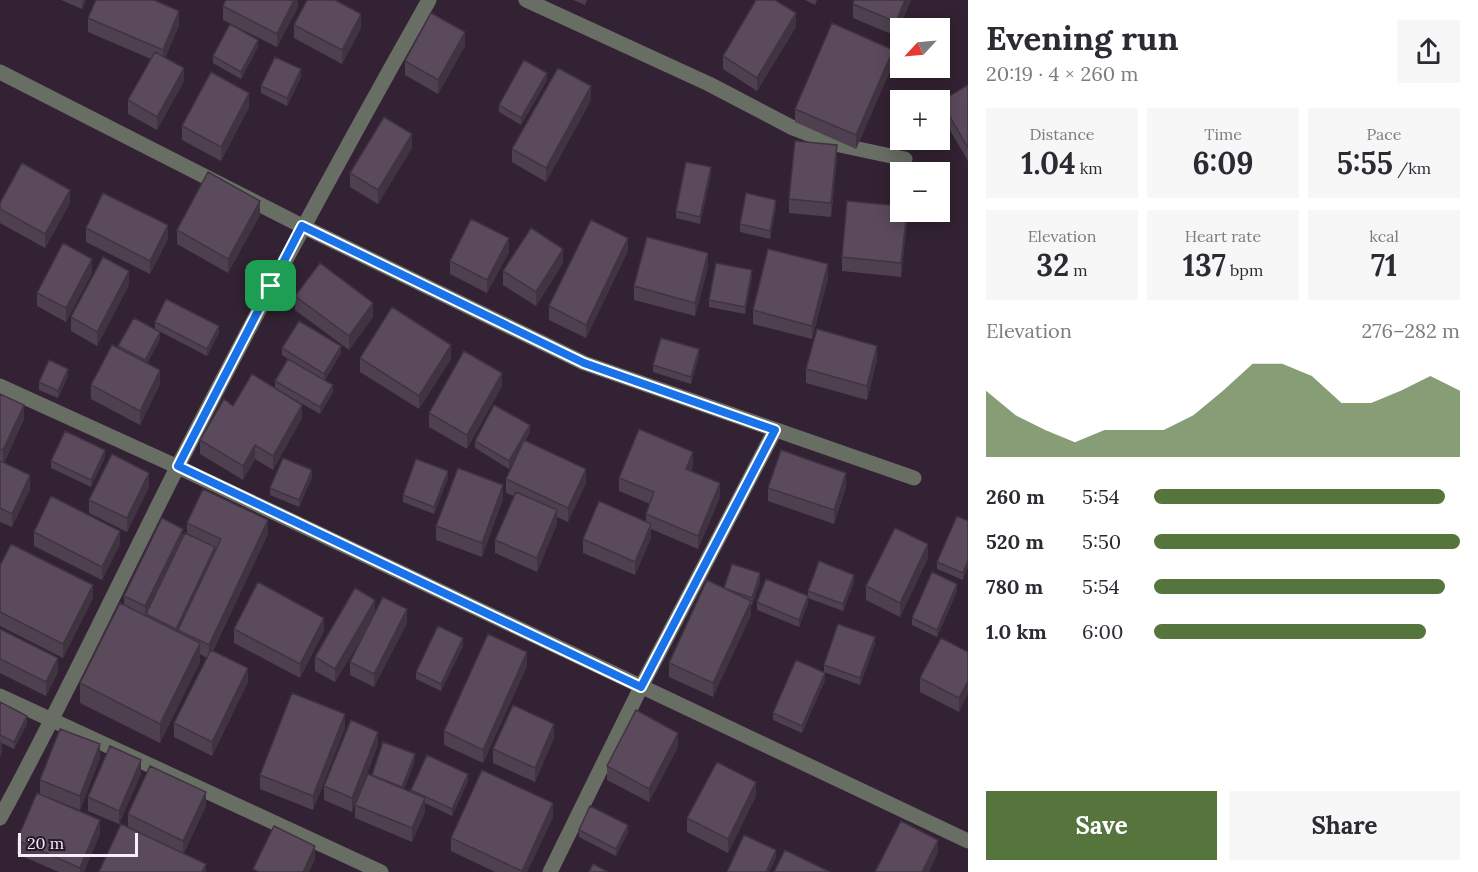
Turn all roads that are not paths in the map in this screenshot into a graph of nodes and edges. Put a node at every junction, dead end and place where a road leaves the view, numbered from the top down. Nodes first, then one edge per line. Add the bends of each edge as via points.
1 (429, 0) edge
2 (526, 0) edge
3 (0, 72) edge
4 (905, 159) dead end
5 (302, 226) junction
6 (0, 386) edge
7 (775, 430) junction
8 (178, 466) junction
9 (914, 478) dead end
10 (641, 687) junction
11 (0, 696) edge
12 (54, 720) junction
13 (0, 818) edge
14 (968, 841) edge
15 (381, 872) edge
16 (550, 872) edge

1 - 5 street
2 - 4 street via 709,84 793,128 835,144
3 - 5 street
5 - 7 street via 584,363
5 - 8 street
6 - 8 street
7 - 9 street
7 - 10 street
8 - 10 street
8 - 12 street
10 - 14 street
10 - 16 street
11 - 12 street
12 - 13 street
12 - 15 street

